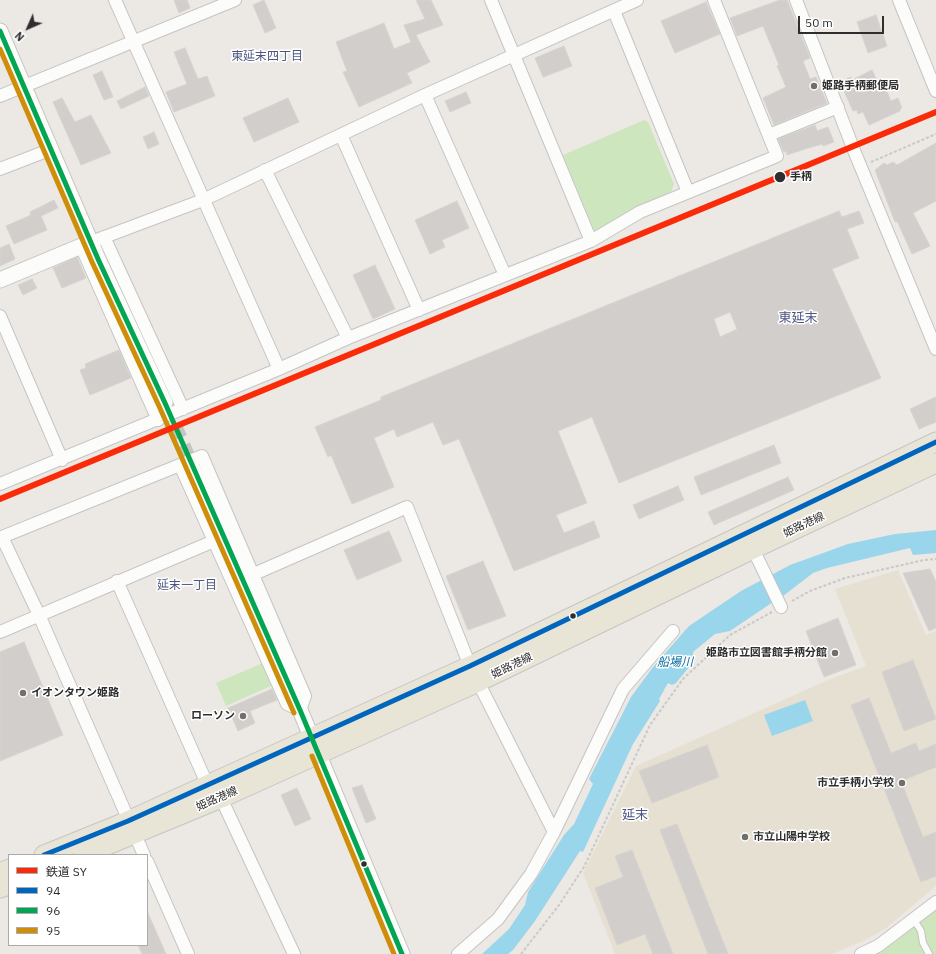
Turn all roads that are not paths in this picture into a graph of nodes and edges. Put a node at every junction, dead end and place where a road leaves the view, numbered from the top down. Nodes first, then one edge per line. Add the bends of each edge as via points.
1 (115, 0) edge
2 (236, 0) edge
3 (491, 0) edge
4 (637, 0) edge
5 (714, 0) edge
6 (796, 0) edge
7 (899, 0) edge
8 (211, 5) edge
9 (614, 11) junction
10 (0, 31) edge
11 (132, 41) junction
12 (514, 55) junction
13 (24, 86) junction
14 (936, 91) edge
15 (425, 95) junction
16 (0, 96) edge
17 (838, 107) junction
18 (341, 135) junction
19 (769, 135) junction
20 (52, 149) junction
21 (0, 169) edge
22 (265, 170) junction
23 (688, 192) junction
24 (203, 200) junction
25 (591, 241) junction
26 (92, 242) junction
27 (505, 275) junction
28 (0, 280) edge
29 (419, 310) junction
30 (0, 316) edge
31 (348, 338) junction
32 (936, 349) edge
33 (279, 369) junction
34 (165, 403) tunnel mouth
35 (183, 409) junction
36 (158, 420) junction
37 (936, 442) edge
38 (62, 460) junction
39 (936, 463) edge
40 (187, 467) junction
41 (0, 484) edge
42 (214, 541) junction
43 (753, 549) junction
44 (254, 574) junction
45 (117, 581) junction
46 (781, 607) road end
47 (39, 615) junction
48 (673, 631) dead end
49 (0, 632) edge
50 (474, 674) junction
51 (300, 710) junction
52 (315, 746) junction
53 (215, 792) junction
54 (132, 828) junction
55 (554, 832) junction
56 (47, 854) edge
57 (85, 854) edge
58 (144, 854) edge
59 (148, 863) edge
60 (936, 902) edge
61 (914, 920) junction
62 (188, 954) edge
63 (294, 954) edge
64 (402, 954) edge
65 (458, 954) edge
66 (861, 954) edge
67 (929, 954) edge

1 - 11 street
2 - 8 street
3 - 12 street
4 - 9 street
5 - 19 street
6 - 17 street
7 - 14 street
8 - 11 street
9 - 12 street
9 - 23 street
10 - 13 street
11 - 13 street
11 - 24 street
12 - 15 street
12 - 25 street
13 - 16 street
13 - 20 street
15 - 18 street
15 - 27 street
17 - 19 street
17 - 32 street
18 - 22 street
18 - 29 street
19 - 23 street via 777,156
20 - 21 street
20 - 26 street
22 - 24 street
22 - 31 street
23 - 25 street via 640,212
24 - 26 street
24 - 33 street
25 - 27 street
26 - 28 street
26 - 34 street
26 - 35 street
26 - 36 street
27 - 29 street
29 - 31 street
30 - 38 street
31 - 33 street
33 - 35 street
35 - 36 street
36 - 38 street
37 - 50 main road, 姫路港線
38 - 41 street
39 - 43 main road, 姫路港線
40 - 42 street
40 - 44 street via 202,456
40 - 47 street via 2,537
40 - 51 street
42 - 45 street
42 - 51 street via 287,704
43 - 46 street
43 - 50 main road, 姫路港線
44 - 50 street via 406,507
44 - 51 street via 306,696
45 - 47 street
45 - 53 street
47 - 49 street
47 - 54 street
48 - 55 street via 623,689
50 - 52 main road, 姫路港線
50 - 55 street
51 - 52 street
52 - 53 main road, 姫路港線
52 - 64 street
53 - 54 main road, 姫路港線
53 - 63 street
54 - 56 main road, 姫路港線
54 - 57 main road, 姫路港線
54 - 58 street
55 - 65 street via 531,874 498,919
59 - 62 street
60 - 61 street
61 - 66 street via 878,946
61 - 67 lane

